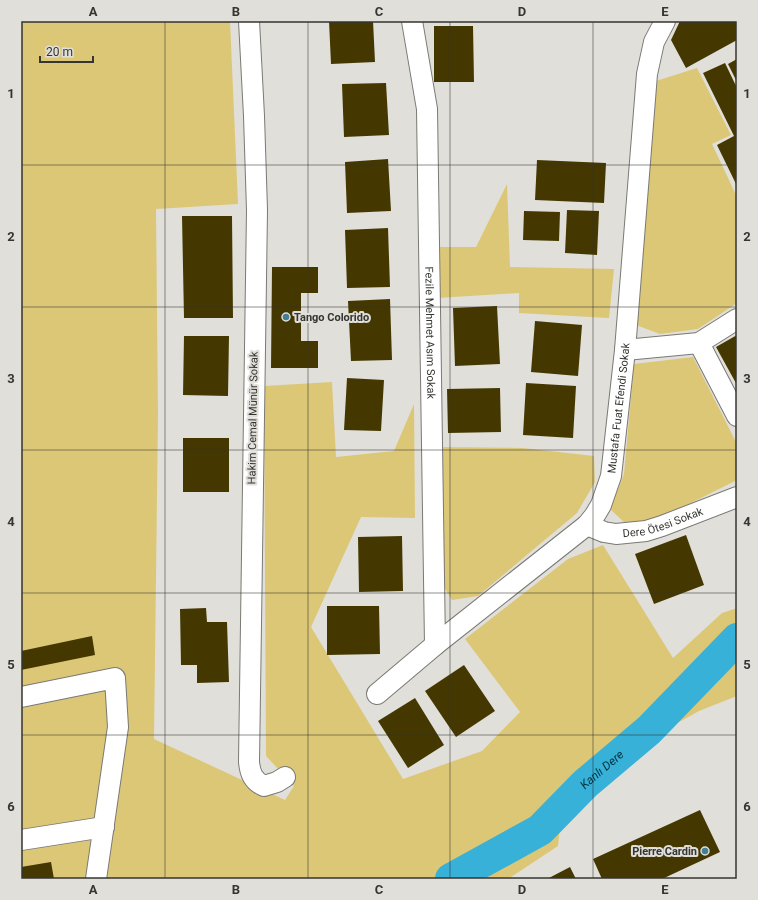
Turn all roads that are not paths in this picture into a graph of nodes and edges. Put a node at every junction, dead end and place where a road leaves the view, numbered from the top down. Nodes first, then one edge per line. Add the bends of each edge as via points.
1 (249, 21) edge
2 (412, 21) edge
3 (665, 21) edge
4 (737, 319) edge
5 (699, 343) junction
6 (625, 350) junction
7 (737, 416) edge
8 (737, 497) edge
9 (587, 525) junction
10 (435, 645) junction
11 (377, 694) dead end
12 (21, 697) edge
13 (285, 777) dead end
14 (104, 827) junction
15 (21, 840) edge
16 (96, 879) edge

1 - 13 street, Hakim Cemal Münür Sokak via 257,210 248,762 254,779 264,786
2 - 10 street, Fezile Mehmet Asım Sokak via 427,109
3 - 6 street, Mustafa Fuat Efendi Sokak via 654,42 647,74
4 - 5 street
5 - 6 street
5 - 7 street
6 - 9 street, Mustafa Fuat Efendi Sokak via 611,476 600,505
8 - 9 street, Dere Ötesi Sokak via 646,530 616,534
9 - 10 street, Mustafa Fuat Efendi Sokak
10 - 11 street, Mustafa Fuat Efendi Sokak
12 - 14 street via 115,678 118,727
14 - 15 street
14 - 16 street

